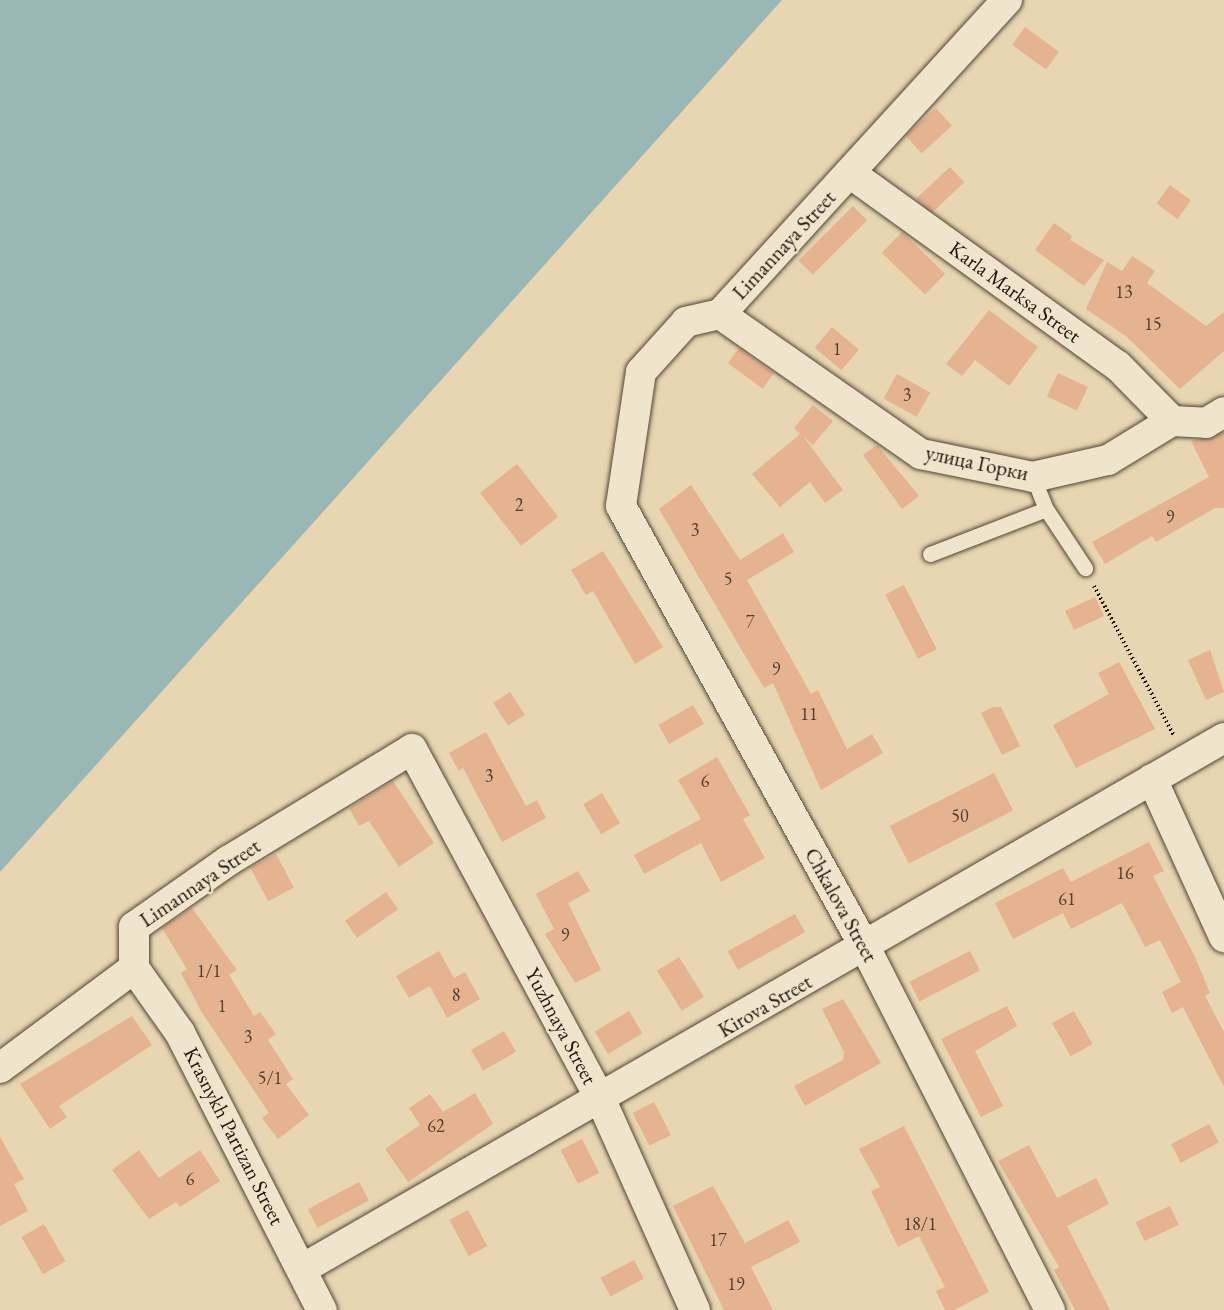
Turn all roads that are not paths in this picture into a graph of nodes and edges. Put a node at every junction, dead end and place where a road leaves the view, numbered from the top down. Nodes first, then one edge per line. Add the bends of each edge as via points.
1 (1007, 0) edge
2 (850, 173) junction
3 (720, 314) junction
4 (1224, 412) edge
5 (1172, 421) junction
6 (1033, 477) junction
7 (621, 506) joint
8 (1046, 509) junction
9 (930, 554) dead end
10 (1085, 568) road end
11 (1224, 738) edge
12 (412, 749) joint
13 (1152, 779) junction
14 (1224, 937) edge
15 (866, 949) junction
16 (134, 968) junction
17 (0, 1068) edge
18 (601, 1100) junction
19 (302, 1269) junction
20 (322, 1310) edge
21 (695, 1310) edge
22 (1050, 1310) edge

1 - 2 street, Limannaya Street
2 - 3 street, Limannaya Street
2 - 5 street, Karla Marksa Street via 1118,366
3 - 6 street, улица Горки via 921,454
3 - 7 street, Limannaya Street via 686,322 641,372
4 - 5 street via 1206,423
5 - 6 street, улица Горки via 1108,460
6 - 8 lane
7 - 15 street, Chkalova Street
8 - 9 lane
8 - 10 lane
11 - 13 street, Kirova Street
12 - 16 street, Limannaya Street via 228,861 134,927
12 - 18 street, Yuzhnaya Street
13 - 14 street
13 - 15 street, Kirova Street
15 - 18 street, Kirova Street
15 - 22 street, Chkalova Street
16 - 17 street
16 - 19 street, Krasnykh Partizan Street via 180,1033
18 - 19 street, Kirova Street
18 - 21 street, Yuzhnaya Street
19 - 20 street, Krasnykh Partizan Street

